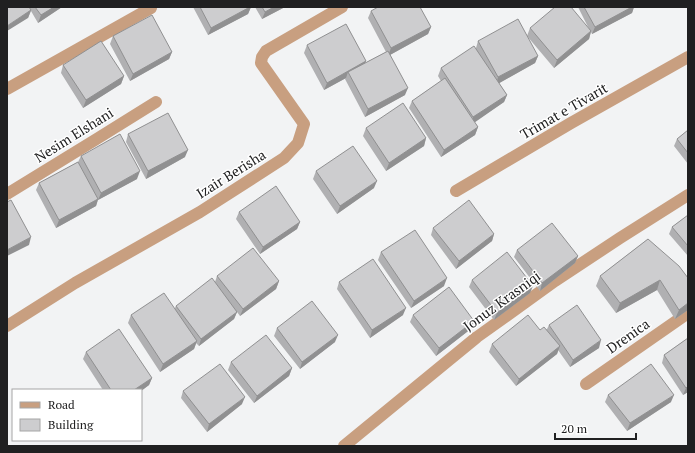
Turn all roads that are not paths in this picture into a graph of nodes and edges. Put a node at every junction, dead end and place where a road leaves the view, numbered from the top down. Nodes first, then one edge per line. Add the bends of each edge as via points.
1 (342, 7) edge
2 (151, 8) edge
3 (688, 57) edge
4 (7, 89) edge
5 (156, 102) dead end
6 (456, 191) dead end
7 (7, 194) edge
8 (688, 195) edge
9 (688, 313) edge
10 (7, 326) edge
11 (586, 384) dead end
12 (344, 446) edge

1 - 10 street, Izair Berisha via 266,51 262,57 261,63 304,124 298,143 284,158 200,212 74,282
2 - 4 street
3 - 6 street, Trimat e Tivarit
5 - 7 street, Nesim Elshani
8 - 12 street, Jonuz Krasniqi via 555,281 477,337
9 - 11 street, Drenica

